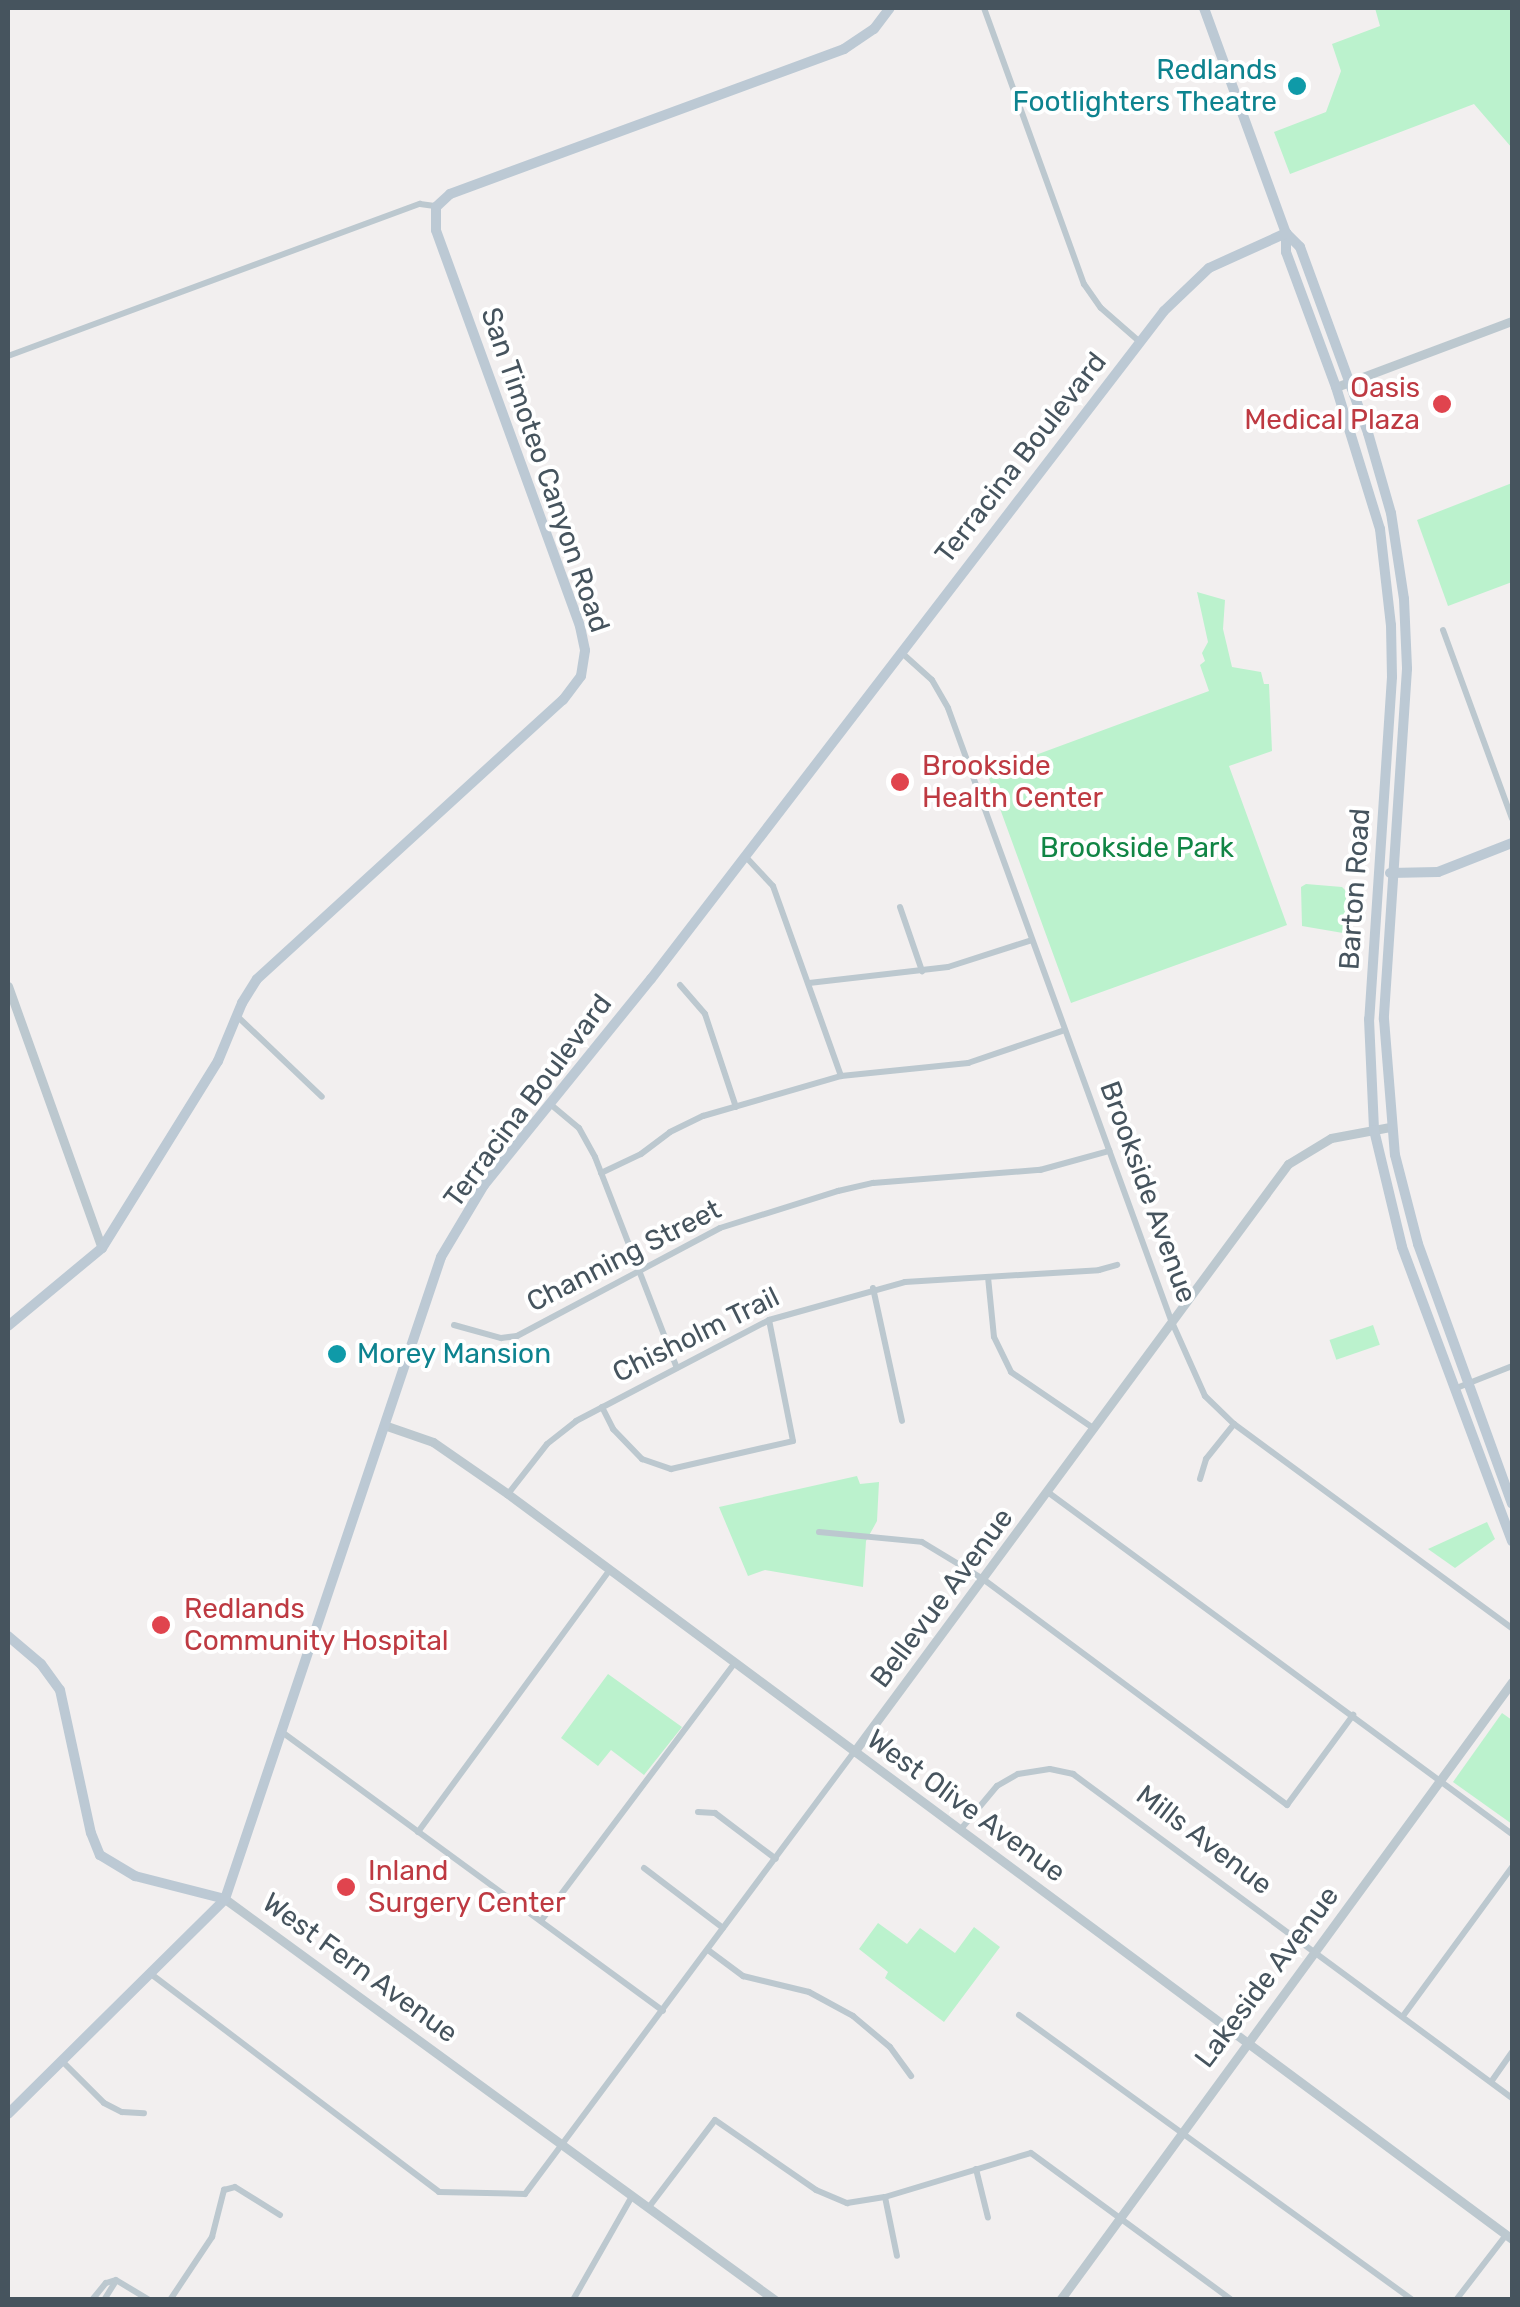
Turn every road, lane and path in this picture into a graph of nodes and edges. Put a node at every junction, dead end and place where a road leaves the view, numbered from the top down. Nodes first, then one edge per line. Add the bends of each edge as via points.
1 (890, 8) edge
2 (984, 8) edge
3 (1204, 8) edge
4 (436, 207) junction
5 (1286, 233) junction
6 (1512, 320) edge
7 (1140, 342) junction
8 (8, 356) edge
9 (1349, 382) junction
10 (1336, 387) junction
11 (1398, 548) junction
12 (1383, 550) junction
13 (1443, 630) dead end
14 (900, 652) junction
15 (1512, 819) edge
16 (1512, 843) edge
17 (745, 856) junction
18 (1379, 872) junction
19 (1394, 873) junction
20 (900, 907) dead end
21 (1032, 940) junction
22 (922, 971) junction
23 (809, 983) junction
24 (8, 986) edge
25 (680, 986) dead end
26 (237, 1016) junction
27 (1065, 1030) junction
28 (842, 1076) junction
29 (322, 1097) dead end
30 (549, 1103) junction
31 (736, 1107) junction
32 (1390, 1127) junction
33 (1374, 1130) junction
34 (1110, 1150) junction
35 (601, 1172) junction
36 (102, 1248) junction
37 (1117, 1265) dead end
38 (638, 1274) junction
39 (988, 1277) junction
40 (873, 1288) junction
41 (769, 1320) junction
42 (1172, 1320) junction
43 (454, 1325) dead end
44 (8, 1326) edge
45 (1512, 1366) edge
46 (677, 1368) junction
47 (1468, 1384) junction
48 (1454, 1389) junction
49 (602, 1407) junction
50 (902, 1421) dead end
51 (1234, 1424) junction
52 (384, 1425) junction
53 (1094, 1429) junction
54 (1200, 1480) dead end
55 (508, 1494) junction
56 (1049, 1494) junction
57 (1512, 1503) edge
58 (819, 1532) dead end
59 (1512, 1541) edge
60 (609, 1571) junction
61 (983, 1579) junction
62 (1512, 1628) edge
63 (8, 1636) edge
64 (734, 1664) junction
65 (1512, 1682) edge
66 (1353, 1715) junction
67 (282, 1732) junction
68 (854, 1752) junction
69 (1440, 1780) junction
70 (698, 1812) dead end
71 (961, 1829) junction
72 (418, 1832) junction
73 (1512, 1834) edge
74 (776, 1860) junction
75 (1512, 1867) edge
76 (644, 1868) dead end
77 (226, 1899) junction
78 (540, 1921) junction
79 (723, 1928) junction
80 (708, 1950) junction
81 (1314, 1951) junction
82 (152, 1974) junction
83 (663, 2012) junction
84 (1018, 2015) dead end
85 (1403, 2016) junction
86 (1246, 2040) junction
87 (1512, 2052) edge
88 (62, 2061) junction
89 (911, 2076) dead end
90 (1490, 2082) junction
91 (1512, 2098) edge
92 (144, 2112) dead end
93 (8, 2114) edge
94 (1182, 2130) junction
95 (564, 2146) junction
96 (976, 2170) junction
97 (632, 2195) junction
98 (885, 2197) junction
99 (649, 2207) junction
100 (280, 2216) dead end
101 (1119, 2216) junction
102 (988, 2218) dead end
103 (1509, 2237) edge
104 (897, 2256) dead end
105 (116, 2280) junction
106 (92, 2300) edge
107 (104, 2300) edge
108 (149, 2300) edge
109 (170, 2300) edge
110 (572, 2300) edge
111 (775, 2300) edge
112 (1060, 2300) edge
113 (1232, 2300) edge
114 (1412, 2300) edge
115 (1456, 2300) edge

1 - 4 main road via 874,29 844,49 450,194
2 - 7 street via 1084,284
3 - 5 main road, Barton Road
4 - 8 street via 420,204
4 - 26 main road, San Timoteo Canyon Road via 436,230 580,626 584,668 563,700 258,979
5 - 7 main road, Terracina Boulevard via 1209,268
5 - 9 main road, Barton Road via 1300,247
5 - 10 main road, Barton Road via 1286,252
6 - 9 street
7 - 14 main road, Terracina Boulevard
9 - 10 street
9 - 11 main road, Barton Road
10 - 12 main road, Barton Road
11 - 12 main road
11 - 19 main road, Barton Road via 1408,669
12 - 18 main road, Barton Road via 1392,677
13 - 15 street
14 - 17 main road, Terracina Boulevard
14 - 21 street, Brookside Avenue via 944,697
16 - 19 main road via 1438,872
17 - 23 street via 773,886
17 - 30 main road, Terracina Boulevard
18 - 19 main road
18 - 33 main road, Barton Road via 1369,1019
19 - 32 main road, Barton Road via 1384,1019
20 - 22 street
21 - 22 street
21 - 27 street, Brookside Avenue
22 - 23 street
23 - 28 street
24 - 36 street
25 - 31 street via 705,1014
26 - 29 street
26 - 36 main road, San Timoteo Canyon Road via 218,1061
27 - 28 street via 968,1063
27 - 34 street, Brookside Avenue
28 - 31 street
30 - 35 street via 578,1128
30 - 52 main road, Terracina Boulevard via 484,1185 441,1257
31 - 35 street via 687,1122
32 - 33 street, Bellevue Avenue
32 - 47 main road, Barton Road via 1418,1244
33 - 42 street, Bellevue Avenue via 1331,1138 1288,1164
33 - 48 main road, Barton Road via 1392,1215
34 - 38 street, Channing Street via 1040,1170 838,1191 720,1228
34 - 42 street, Brookside Avenue
35 - 38 street
36 - 44 main road, San Timoteo Canyon Road
37 - 39 street, Chisholm Trail
38 - 43 street, Channing Street via 518,1336
38 - 46 street
39 - 40 street, Chisholm Trail
39 - 53 street via 994,1337 1011,1372
40 - 41 street, Chisholm Trail
40 - 50 street
41 - 46 street, Chisholm Trail
41 - 49 street via 793,1441 672,1469 642,1459
42 - 51 street, Brookside Avenue via 1205,1396
42 - 53 street, Bellevue Avenue
45 - 47 street
46 - 49 street, Chisholm Trail
47 - 48 street
47 - 57 main road, Barton Road
48 - 59 main road, Barton Road
49 - 55 street, Chisholm Trail via 547,1444
51 - 54 street via 1206,1459
51 - 62 street, Brookside Avenue
52 - 55 street, West Olive Avenue via 434,1442
52 - 67 main road, Terracina Boulevard
53 - 56 street, Bellevue Avenue
55 - 60 street, West Olive Avenue
56 - 61 street, Bellevue Avenue
56 - 66 street
58 - 61 street via 916,1539
60 - 64 street, West Olive Avenue
60 - 72 street
61 - 66 street via 1287,1805
61 - 68 street, Bellevue Avenue
63 - 77 main road, West Fern Avenue via 42,1664 60,1690 100,1855 136,1876
64 - 68 street, West Olive Avenue
64 - 78 street
65 - 69 street, Lakeside Avenue
66 - 69 street
67 - 72 street
67 - 77 main road, Terracina Boulevard
68 - 71 street, West Olive Avenue
68 - 74 street, Bellevue Avenue
69 - 73 street
69 - 81 street, Lakeside Avenue
70 - 74 street via 715,1814
71 - 81 street, Mills Avenue via 1008,1780 1062,1770 1087,1781
71 - 86 street, West Olive Avenue
72 - 78 street
74 - 79 street, Bellevue Avenue
75 - 85 street
76 - 79 street
77 - 82 main road, Terracina Boulevard
77 - 95 street, West Fern Avenue
78 - 83 street
79 - 80 street, Bellevue Avenue
80 - 83 street, Bellevue Avenue
80 - 89 street via 743,1976 809,1992 852,2016 890,2046
81 - 85 street, Mills Avenue
81 - 86 street, Lakeside Avenue
82 - 88 main road, Terracina Boulevard
82 - 95 street, Bellevue Avenue via 447,2195 524,2194
83 - 95 street, Bellevue Avenue
84 - 94 street
85 - 90 street, Mills Avenue
86 - 94 street, Lakeside Avenue
86 - 103 street, West Olive Avenue
87 - 90 street
88 - 92 street via 104,2104
88 - 93 main road, Terracina Boulevard
90 - 91 street, Mills Avenue
94 - 101 street, Lakeside Avenue
94 - 114 street
95 - 97 street, West Fern Avenue
96 - 98 street
96 - 101 street via 1036,2155
96 - 102 street
97 - 99 street, West Fern Avenue
97 - 110 street
98 - 99 street via 858,2204 834,2200 715,2120
98 - 104 street
99 - 111 street, West Fern Avenue
100 - 109 street via 236,2187 224,2190 212,2237
101 - 112 street, Lakeside Avenue
101 - 113 street
103 - 115 street
105 - 106 street
105 - 107 street
105 - 108 street

